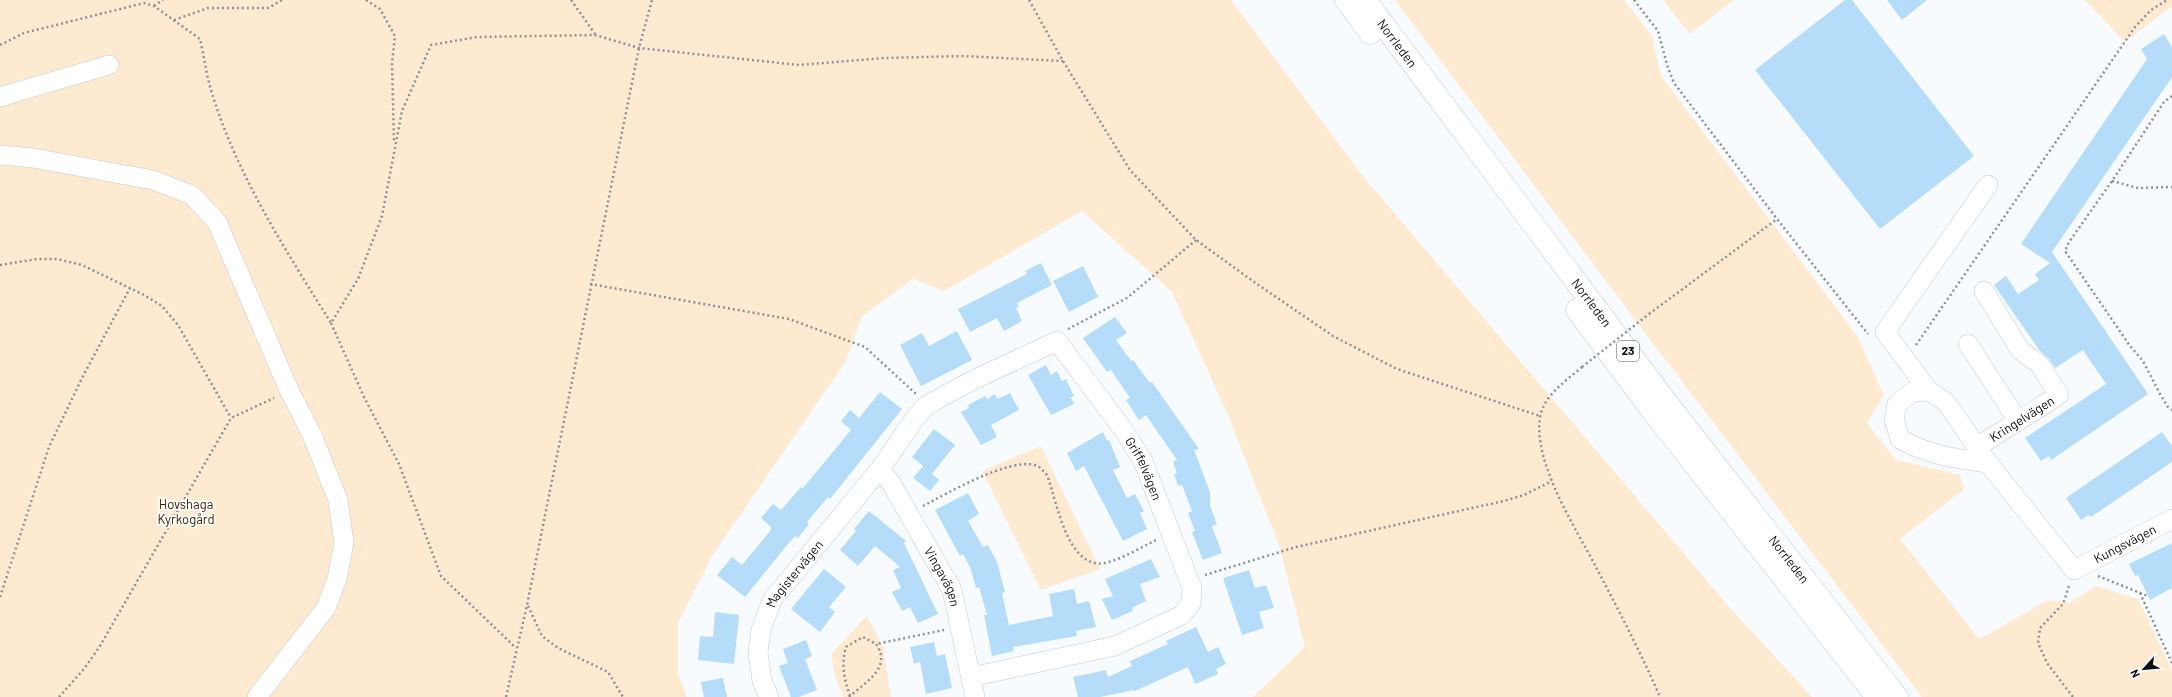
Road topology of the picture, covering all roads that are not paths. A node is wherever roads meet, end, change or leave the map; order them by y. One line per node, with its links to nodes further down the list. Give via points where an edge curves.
1 (1346, 0): 20 (highway, Norrleden / 23, via 1654,413)
2 (1365, 0): 21 (highway, Norrleden / 23, via 1662,396)
3 (109, 64): 4 (street)
4 (0, 97)
5 (0, 156): 17 (street, via 33,158 153,180 192,195 217,222 289,390 312,435 338,500 344,543 337,579 326,608)
6 (1988, 185): 9 (street, via 1885,332)
7 (1984, 291): 10 (street, Kringelvägen, via 2020,350 2040,365 2059,396)
8 (1968, 344): 10 (street)
9 (1929, 391): 11 (street, Kringelvägen, via 1946,402); 12 (street, Kringelvägen, via 1912,392 1897,404 1894,420 1900,439 1917,449)
10 (2018, 421): 11 (street, Kringelvägen)
11 (1977, 447): 12 (street, Kringelvägen)
12 (1988, 463): 15 (street, Kringelvägen)
13 (880, 469): 16 (street, Vingavägen, via 891,483 952,590); 16 (street, Griffelvägen, via 927,405 971,381 1057,341 1125,432 1143,461 1192,588 1191,604 1182,615 1114,646); 18 (street, Magistervägen, via 772,600 761,630 758,653 762,681)
14 (2172, 519): 15 (street, Kungsvägen)
15 (2076, 569)
16 (971, 677): 19 (street, Vingavägen)
17 (257, 697)
18 (769, 697)
19 (974, 697)
20 (1877, 697)
21 (1897, 697)

